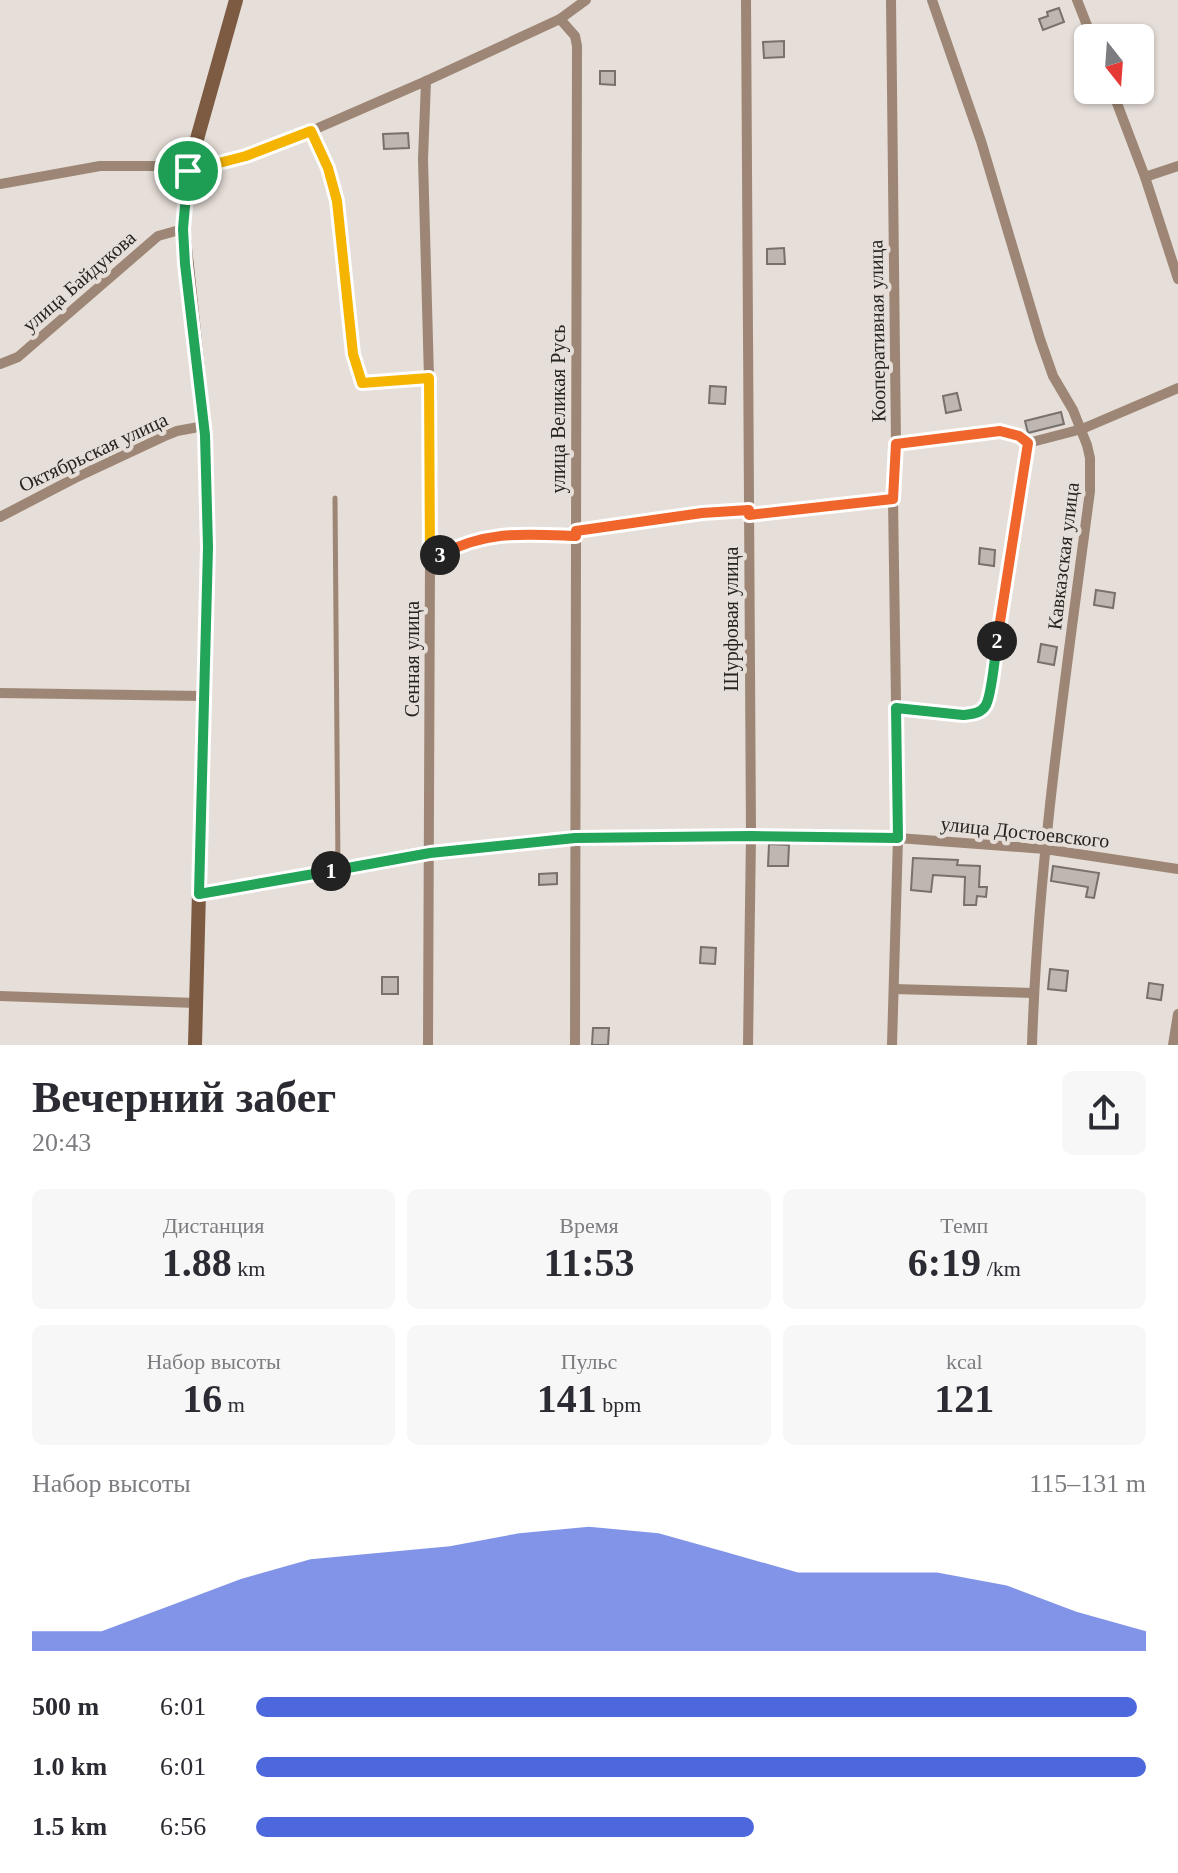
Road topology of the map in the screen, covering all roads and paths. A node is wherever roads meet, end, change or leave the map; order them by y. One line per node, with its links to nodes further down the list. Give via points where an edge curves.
1 (236, 0): 13 (street)
2 (586, 0): 7 (street)
3 (746, 0): 27 (street, Шурфовая улица)
4 (891, 0): 24 (street, Кооперативная улица)
5 (932, 0): 22 (street, Кавказская улица, via 1040,339)
6 (1077, 0): 8 (street)
7 (560, 19): 9 (street); 29 (street, улица Великая Русь, via 577,46)
8 (1086, 24)
9 (426, 81): 11 (street); 19 (street, Сенная улица)
10 (1117, 104): 14 (street)
11 (311, 131): 13 (street); 19 (lane, via 337,201 353,354 362,383)
12 (1178, 166): 14 (street)
13 (188, 171): 15 (street, via 100,166); 16 (street)
14 (1145, 177): 17 (street)
15 (0, 184)
16 (183, 229): 18 (street, улица Байдукова, via 158,236 18,357); 21 (street)
17 (1178, 279)
18 (0, 364)
19 (429, 378): 30 (street, Сенная улица)
20 (1178, 388): 22 (street)
21 (204, 426): 28 (street, Октябрьская улица, via 167,435); 32 (street, via 208,547)
22 (1082, 429): 23 (street); 37 (street, Кавказская улица, via 1090,458 1090,491)
23 (1028, 443): 24 (street, via 1000,431); 33 (street, via 986,705 963,715)
24 (896, 444): 26 (street, Кооперативная улица)
25 (335, 498): 39 (lane)
26 (893, 499): 27 (street); 33 (street, Кооперативная улица)
27 (749, 513): 29 (lane, via 702,513); 34 (street, Шурфовая улица)
28 (0, 517)
29 (576, 533): 30 (lane, via 490,536); 35 (street, улица Великая Русь)
30 (430, 560): 38 (street, Сенная улица)
31 (0, 693): 32 (street)
32 (203, 696): 41 (street)
33 (896, 708): 36 (street, Кооперативная улица)
34 (751, 836): 35 (street, улица Достоевского); 36 (street, улица Достоевского); 50 (street, Шурфовая улица)
35 (575, 838): 38 (street, улица Достоевского); 49 (street, улица Великая Русь)
36 (898, 838): 37 (street, улица Достоевского); 42 (street, Кооперативная улица)
37 (1045, 849): 40 (street, улица Достоевского); 43 (street, Кавказская улица)
38 (430, 853): 39 (street, улица Достоевского); 48 (street, Сенная улица)
39 (338, 869): 41 (street, улица Достоевского)
40 (1178, 869)
41 (199, 894): 45 (street)
42 (894, 989): 43 (street); 51 (street, Кооперативная улица)
43 (1034, 993): 52 (street, Кавказская улица)
44 (0, 996): 45 (street)
45 (196, 1003): 47 (street)
46 (1178, 1014): 53 (street)
47 (195, 1045)
48 (428, 1045)
49 (575, 1045)
50 (748, 1045)
51 (892, 1045)
52 (1032, 1045)
53 (1173, 1045)

